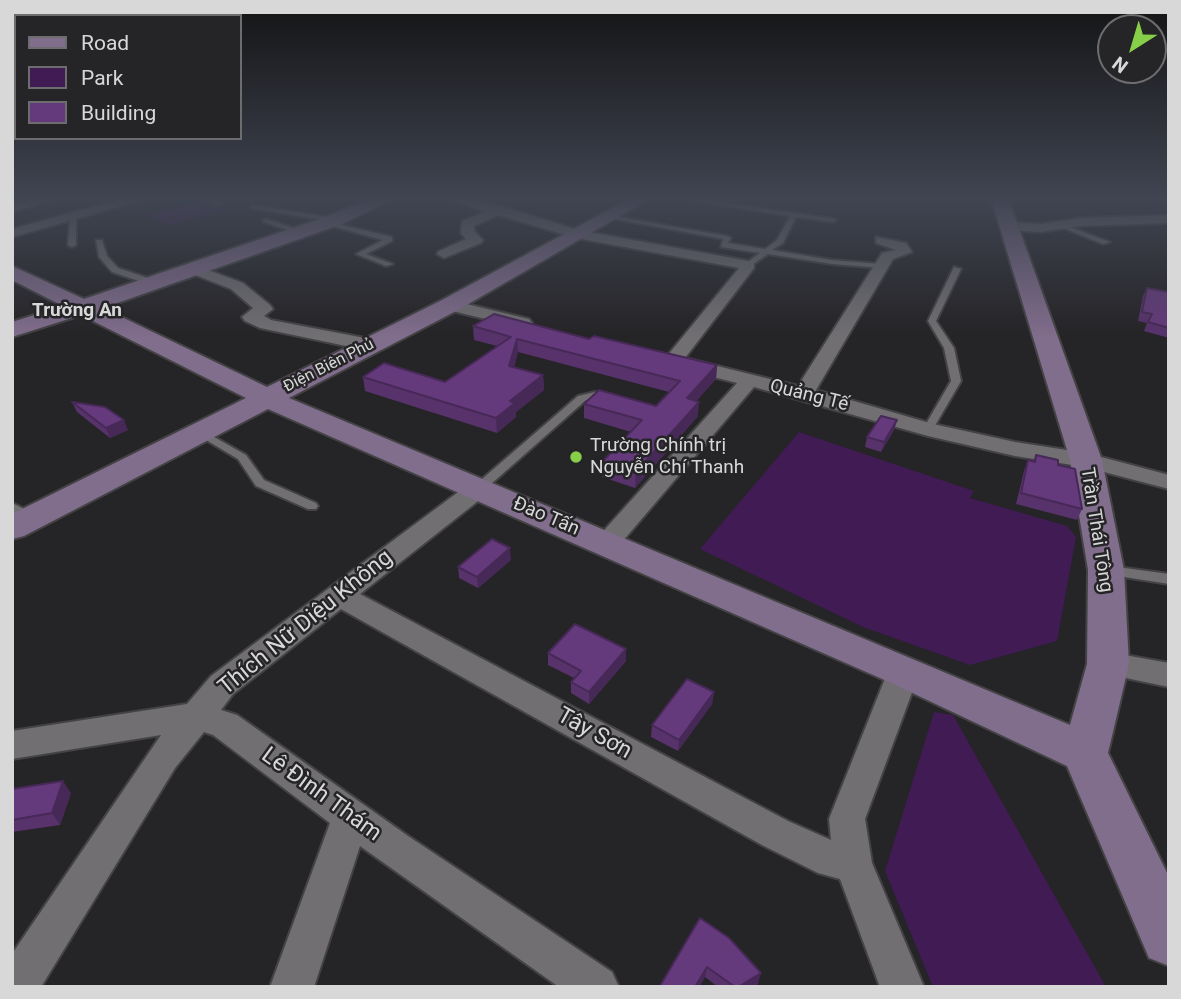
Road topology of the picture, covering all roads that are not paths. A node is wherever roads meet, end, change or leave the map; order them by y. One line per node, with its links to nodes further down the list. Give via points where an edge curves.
1 (100, 245): 19 (lane, via 103,257 115,270)
2 (265, 245): 16 (street)
3 (378, 245): 13 (lane, via 360,254)
4 (465, 245): 12 (street)
5 (557, 245): 20 (street, Điện Biên Phủ)
6 (635, 245): 14 (street)
7 (724, 245): 11 (lane)
8 (773, 245): 11 (lane)
9 (896, 245): 15 (street, via 905,252 889,254)
10 (1015, 245): 33 (street, Trần Thái Tông)
11 (766, 251): 14 (lane); 15 (lane)
12 (444, 254)
13 (389, 264)
14 (749, 265): 26 (street)
15 (881, 266): 28 (street)
16 (195, 270): 19 (street); 24 (street, via 237,286 264,310 251,317 266,324)
17 (957, 270): 31 (lane, via 932,321 949,348 956,381)
18 (12, 272): 21 (street, Đào Tấn)
19 (154, 283): 21 (street)
20 (450, 305): 22 (street); 24 (street, Điện Biên Phủ)
21 (83, 307): 23 (street); 29 (street, Đào Tấn)
22 (542, 328)
23 (12, 330)
24 (370, 345): 29 (street, Điện Biên Phủ)
25 (647, 355): 26 (street, Quảng Tế)
26 (673, 361): 27 (street, Quảng Tế)
27 (749, 381): 28 (street, Quảng Tế); 38 (street)
28 (804, 393): 31 (street, Quảng Tế)
29 (267, 398): 32 (street, Điện Biên Phủ); 35 (street, Đào Tấn)
30 (620, 401): 35 (lane, via 595,395 582,398)
31 (928, 429): 33 (street, Quảng Tế)
32 (200, 432): 36 (lane, via 242,457 260,483); 37 (street, Điện Biên Phủ)
33 (1086, 460): 34 (street, Quảng Tế); 39 (street, Trần Thái Tông)
34 (1169, 482)
35 (478, 489): 38 (street, Đào Tấn); 41 (street, Thích Nữ Diệu Không)
36 (312, 506)
37 (19, 517)
38 (607, 543): 43 (street, Đào Tấn)
39 (1106, 570): 40 (lane); 42 (street, Trần Thái Tông)
40 (1169, 579)
41 (339, 595): 45 (street, Thích Nữ Diệu Không, via 222,685); 49 (street, Tây Sơn, via 775,833 832,860)
42 (1108, 664): 44 (street); 47 (street, Trần Thái Tông)
43 (904, 671): 47 (street, Đào Tấn); 49 (street, via 847,819)
44 (1169, 675)
45 (197, 716): 46 (street, Lê Đình Thám); 48 (street, Lê Đình Thám, via 225,725); 51 (street, Thích Nữ Diệu Không, via 163,758)
46 (12, 745)
47 (1085, 753): 50 (street)
48 (351, 817): 52 (street); 53 (street, Lê Đình Thám)
49 (853, 863): 54 (street)
50 (1169, 938)
51 (16, 987)
52 (292, 987)
53 (597, 987)
54 (902, 987)

